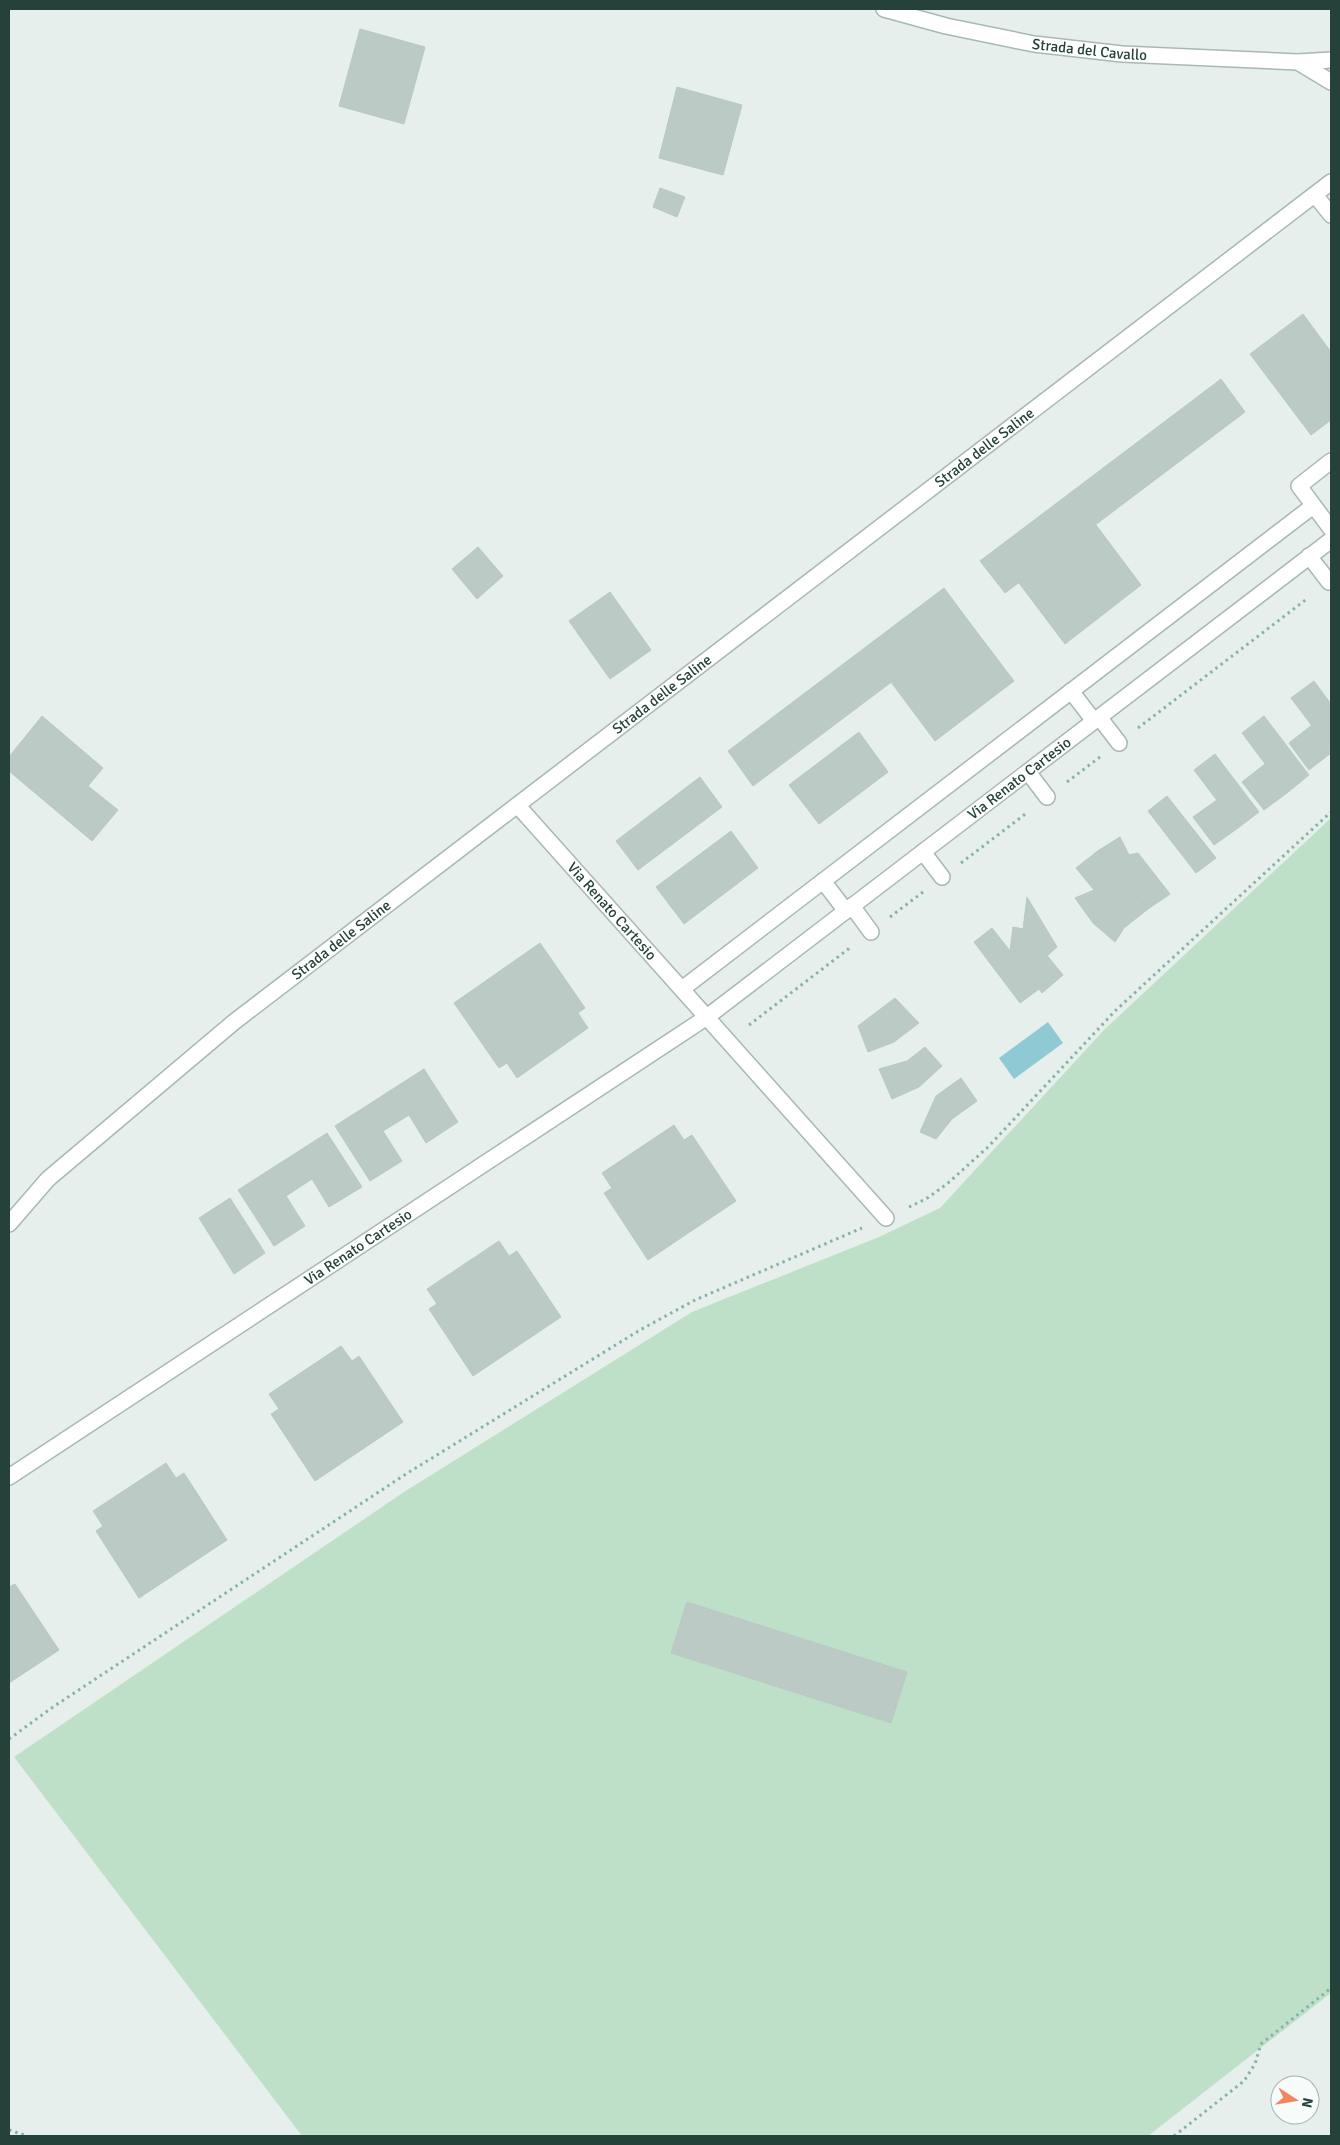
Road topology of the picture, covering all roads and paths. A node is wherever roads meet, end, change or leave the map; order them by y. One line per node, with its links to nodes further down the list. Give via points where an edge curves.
1 (884, 9): 3 (street, Strada del Cavallo, via 1034,44 1122,54)
2 (1331, 60): 3 (street, Strada del Cavallo)
3 (1298, 62): 4 (street, Strada del Cavallo)
4 (1331, 82)
5 (1331, 182): 6 (street, Strada delle Saline)
6 (1315, 195): 7 (street); 19 (street, Strada delle Saline)
7 (1331, 216)
8 (1331, 461): 9 (street, via 1299,486)
9 (1313, 506): 10 (street); 14 (street)
10 (1331, 530)
11 (1331, 540): 12 (street, Via Renato Cartesio)
12 (1309, 556): 13 (street); 15 (street, Via Renato Cartesio)
13 (1329, 582)
14 (1071, 691): 15 (street); 23 (street)
15 (1097, 719): 16 (street); 17 (street, Via Renato Cartesio)
16 (1119, 743)
17 (1028, 772): 18 (street); 21 (street, Via Renato Cartesio)
18 (1047, 797)
19 (518, 806): 26 (street, Via Renato Cartesio); 29 (street, Strada delle Saline, via 234,1022 48,1179)
20 (1331, 812): 28 (path, via 1115,1012 988,1147 926,1199)
21 (923, 852): 22 (street); 24 (street, Via Renato Cartesio)
22 (942, 877)
23 (823, 881): 24 (street); 26 (street)
24 (849, 909): 25 (street); 27 (street, Via Renato Cartesio)
25 (872, 932)
26 (682, 989): 27 (street, Via Renato Cartesio)
27 (707, 1017): 28 (street, Via Renato Cartesio); 30 (street, Via Renato Cartesio)
28 (886, 1218): 31 (path, via 695,1300 640,1330 406,1474)
29 (9, 1224)
30 (9, 1477)
31 (9, 1739)
32 (1331, 1988): 35 (path, via 1261,2044 1255,2064 1244,2081)
33 (9, 2130): 34 (path)
34 (28, 2136)
35 (1174, 2136)

